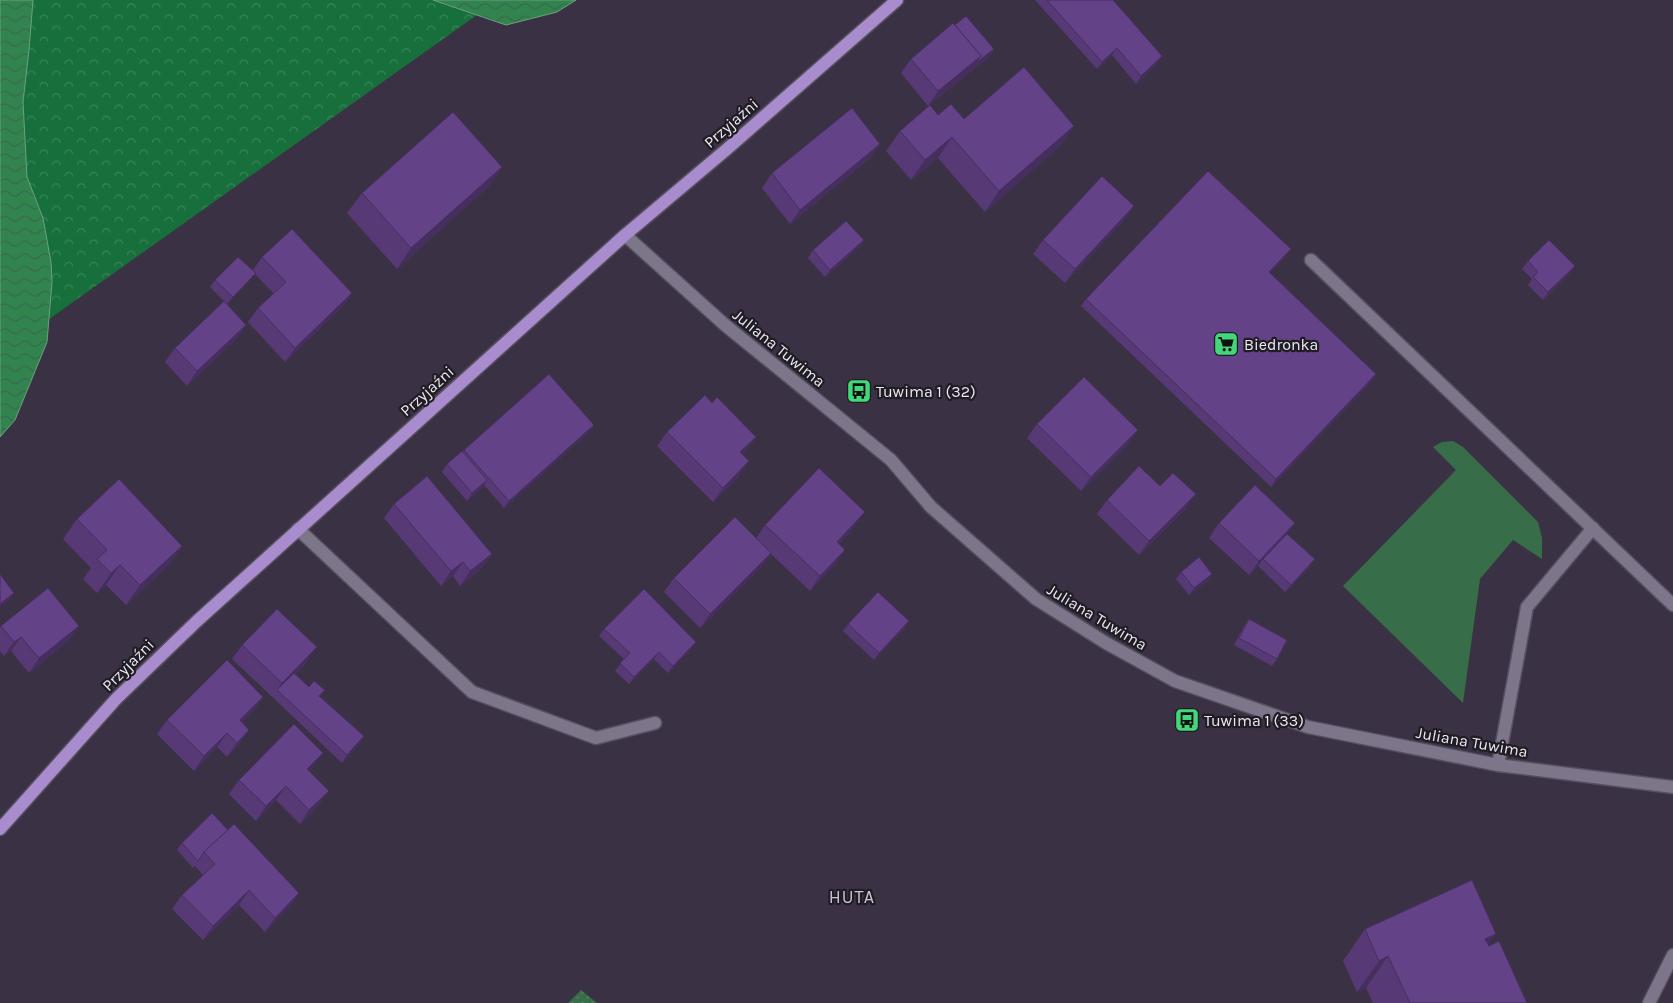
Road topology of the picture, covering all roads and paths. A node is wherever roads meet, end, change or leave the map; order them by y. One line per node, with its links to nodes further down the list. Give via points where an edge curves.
1 (897, 0): 2 (main road, Przyjaźni)
2 (625, 235): 5 (main road, Przyjaźni); 8 (street, Juliana Tuwima, via 725,325 891,460 931,506 1036,599 1106,643 1175,681 1308,727)
3 (1311, 260): 4 (street)
4 (1593, 528): 6 (street); 8 (street, via 1527,607)
5 (298, 529): 7 (street, via 472,692 596,738); 10 (main road, Przyjaźni, via 116,699)
6 (1673, 605)
7 (655, 722)
8 (1498, 766): 9 (street, Juliana Tuwima)
9 (1673, 787)
10 (0, 829)
11 (1673, 955): 12 (street)
12 (1649, 1003)

